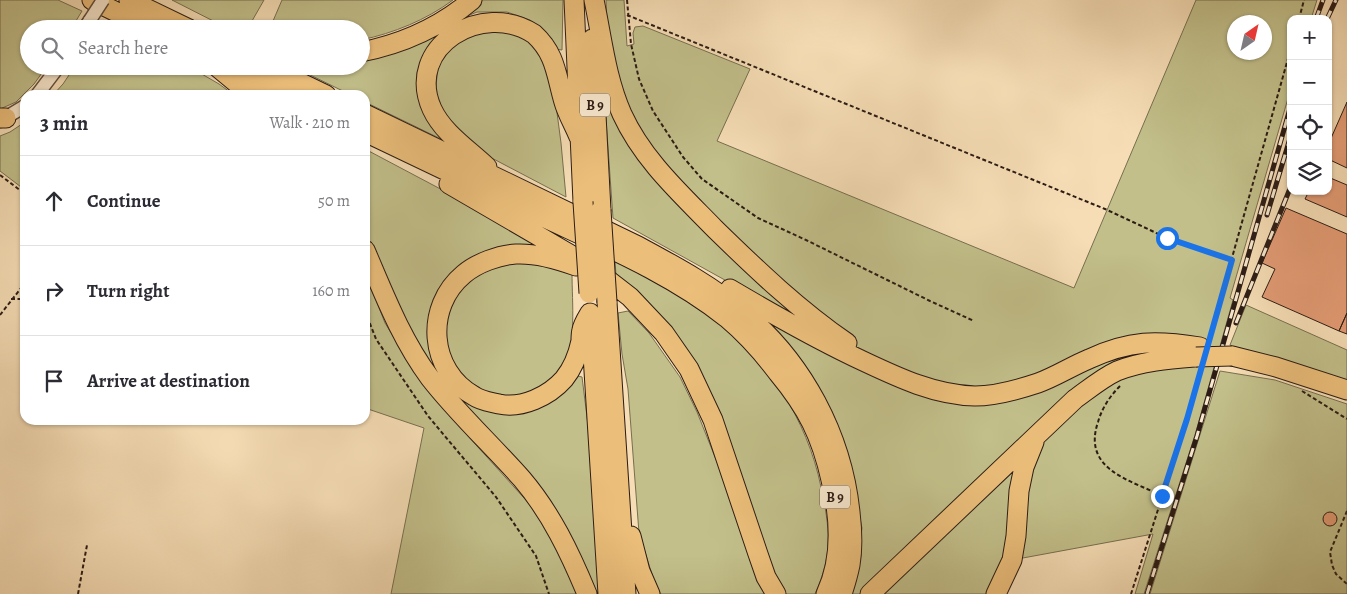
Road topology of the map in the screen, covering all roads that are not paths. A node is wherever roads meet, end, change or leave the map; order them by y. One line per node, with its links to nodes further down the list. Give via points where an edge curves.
1 (92, 0): 8 (highway)
2 (103, 0): 7 (street, bridge)
3 (129, 0): 9 (highway)
4 (472, 0): 10 (highway, via 420,34)
5 (574, 0): 23 (highway)
6 (592, 0): 31 (highway, via 611,86 634,137 650,160 714,228 803,311); 34 (highway, B 9, bridge, via 601,210)
7 (90, 20)
8 (133, 20)
9 (170, 20)
10 (370, 50)
11 (52, 75): 15 (street)
12 (227, 75): 16 (highway)
13 (248, 75): 17 (highway)
14 (285, 75): 18 (highway)
15 (41, 90)
16 (246, 90)
17 (279, 90)
18 (316, 90)
19 (20, 109): 21 (street)
20 (370, 116): 25 (highway)
21 (2, 119)
22 (370, 134): 24 (highway, B 9)
23 (579, 136): 25 (highway, via 564,103 551,56 534,33 499,17 470,20 455,28 432,54 427,67 428,97 442,125); 29 (highway, bridge)
24 (404, 150): 28 (highway, via 456,189 566,250); 40 (highway, B 9, via 647,267 707,303 749,338 803,404 828,465 838,518 838,541 836,568)
25 (498, 177): 27 (highway)
26 (370, 262): 35 (highway, via 398,327 413,352 431,378 544,508 561,535)
27 (678, 267): 31 (highway, via 727,288 786,322); 41 (highway, via 723,296 759,327 804,380 823,416 834,440 849,501 852,542)
28 (609, 280): 29 (highway, via 553,258 534,255 516,254 480,264 464,274 443,300 436,330 441,360 461,388 475,397 503,405 531,401 555,388 565,378 578,353 582,330); 39 (highway, via 651,318 689,369 713,420 766,577)
29 (590, 313): 36 (highway)
30 (1201, 353): 31 (highway, via 1171,343 1129,344 1040,382 992,395 945,393); 32 (highway, bridge, via 1276,366); 33 (highway, via 1139,364 1097,382)
31 (894, 375)
32 (1347, 390)
33 (1037, 436): 42 (highway); 43 (highway, via 1024,467 1019,490 1012,560)
34 (621, 514): 37 (highway); 38 (highway, B 9)
35 (587, 594)
36 (608, 594)
37 (626, 594)
38 (650, 594)
39 (776, 594)
40 (826, 594)
41 (842, 594)
42 (870, 594)
43 (996, 594)

